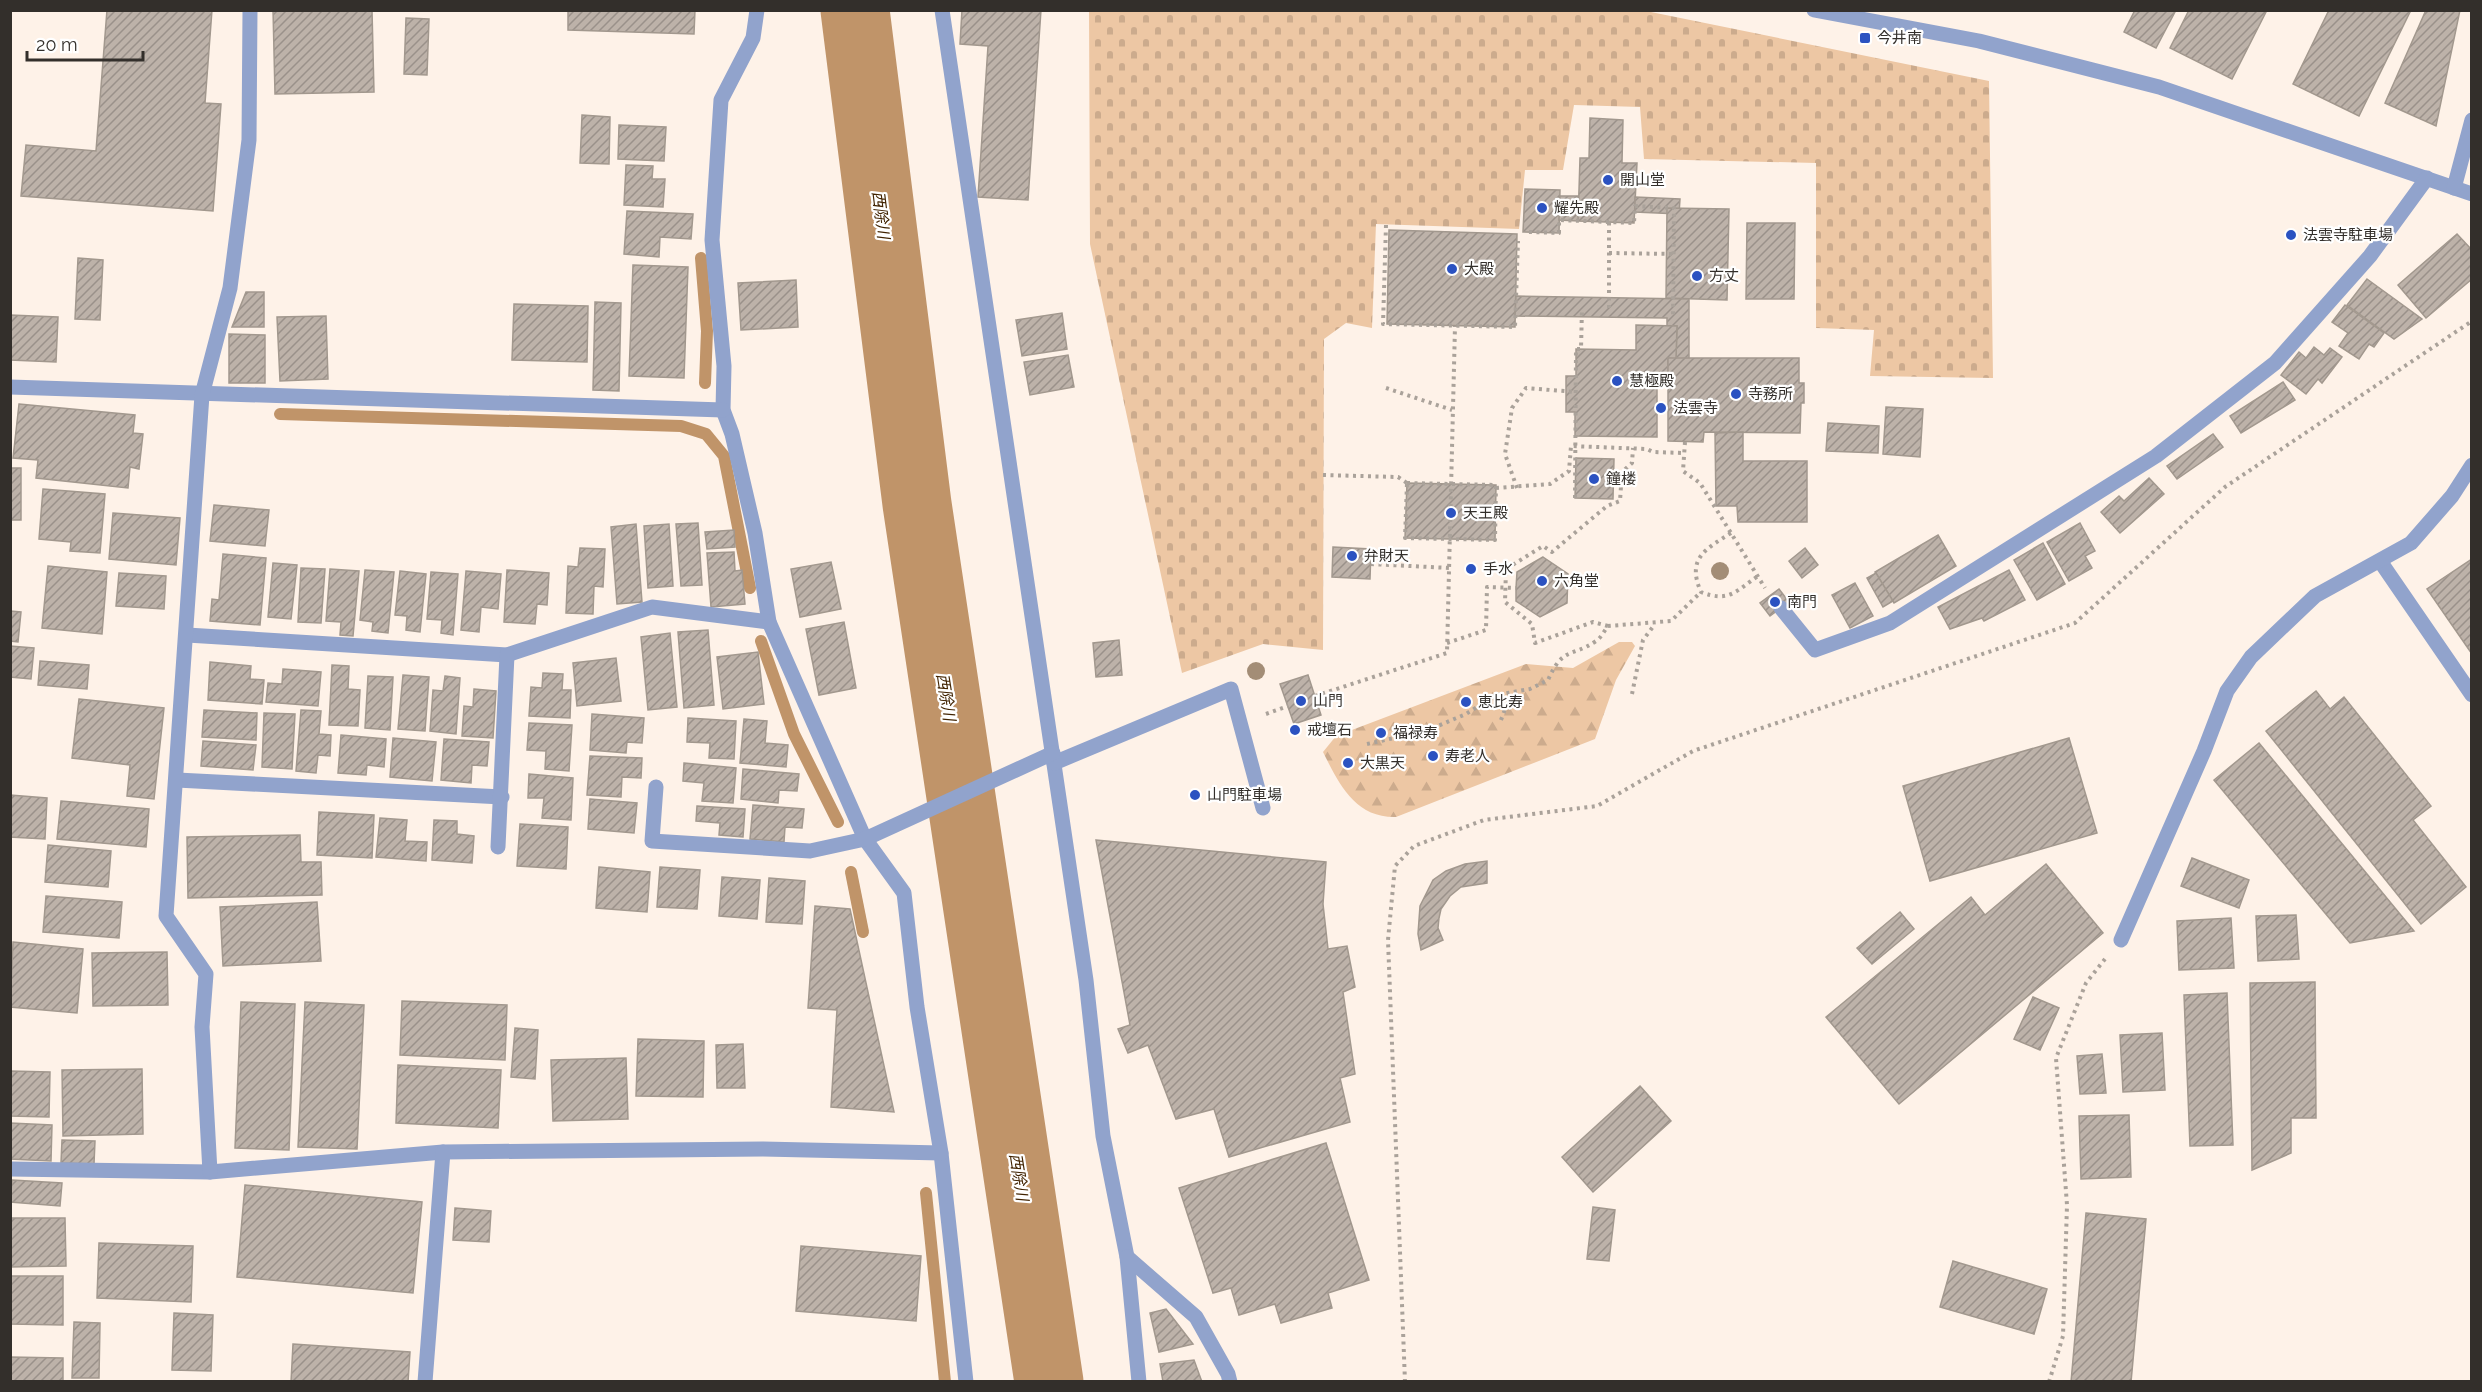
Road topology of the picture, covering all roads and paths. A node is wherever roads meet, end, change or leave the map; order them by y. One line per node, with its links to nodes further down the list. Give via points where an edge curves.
1 (250, 10): 23 (street, via 249,140 230,288)
2 (757, 10): 24 (street, via 753,38 722,100 712,240 724,366)
3 (942, 10): 60 (street)
4 (1814, 10): 6 (street, via 1979,41 2159,87)
5 (2472, 120): 7 (street)
6 (2427, 178): 7 (street); 47 (street, via 2370,256 2275,363 2156,456 1890,623 1815,650)
7 (2454, 188): 8 (street)
8 (2472, 194)
9 (1609, 222): 11 (path, via 1559,220 1559,233); 13 (path); 14 (path, via 1634,223 1635,206 1674,208)
10 (1386, 225): 19 (path, via 1383,324)
11 (1529, 232)
12 (1518, 241): 19 (path, via 1515,327)
13 (1609, 253): 14 (path); 16 (path)
14 (1673, 254): 17 (path)
15 (1582, 308): 22 (path, via 1581,349 1576,349)
16 (1609, 308)
17 (1672, 317)
18 (2472, 321): 77 (path, via 2225,487 2075,623 1694,751 1597,806 1484,820 1414,846 1395,866 1388,940)
19 (1455, 326): 25 (path)
20 (10, 387): 23 (street)
21 (1386, 388): 25 (path)
22 (1576, 392): 27 (path); 34 (path, via 1526,388 1512,408 1506,462)
23 (202, 395): 24 (street); 51 (street)
24 (723, 410): 48 (street, via 755,533)
25 (1452, 410): 33 (path)
26 (1685, 442): 29 (path)
27 (1576, 446): 28 (path); 34 (path, via 1571,447 1569,471 1550,483); 36 (path)
28 (1633, 448): 29 (path); 43 (path, via 1632,464 1622,472 1620,501 1607,506 1552,552 1543,546 1506,569)
29 (1684, 453): 37 (path, via 1683,471 1700,483)
30 (2472, 465): 39 (street, via 2452,496 2412,543)
31 (1323, 475): 32 (path, via 1398,477)
32 (1407, 483): 33 (path); 38 (path, via 1406,538)
33 (1451, 484): 35 (path, via 1496,485); 38 (path)
34 (1517, 488): 35 (path)
35 (1497, 489): 38 (path, via 1495,540)
36 (1575, 498)
37 (1731, 533): 42 (path); 45 (path, via 1703,551 1697,561 1696,581)
38 (1450, 539): 41 (path)
39 (2380, 561): 56 (street); 67 (street, via 2315,596 2251,657 2227,692)
40 (1371, 564): 41 (path)
41 (1449, 568): 52 (path)
42 (1758, 576): 45 (path, via 1727,597 1715,598); 46 (path)
43 (1505, 588): 44 (path); 50 (path, via 1505,602 1532,624 1535,643 1593,622); 52 (path, via 1487,587 1486,630)
44 (1516, 588)
45 (1701, 592): 49 (path, via 1671,621)
46 (1770, 596)
47 (1781, 608)
48 (769, 622): 53 (street, via 652,607); 65 (street)
49 (1656, 623): 50 (path); 55 (path, via 1643,640)
50 (1608, 626): 54 (path, via 1597,641 1568,652 1556,662 1548,680)
51 (187, 635): 53 (street); 61 (street)
52 (1447, 643): 57 (path, via 1447,653)
53 (507, 656): 63 (street)
54 (1511, 693): 58 (path); 59 (path, via 1496,695 1466,714 1426,731)
55 (1632, 694)
56 (2472, 695)
57 (1315, 696)
58 (1501, 720)
59 (1367, 744)
60 (1053, 758): 64 (street, via 1231,689); 65 (street, via 1020,767); 72 (street, via 1086,980 1103,1136)
61 (177, 780): 63 (street); 71 (street, via 166,916 206,974 202,1027)
62 (656, 788): 65 (street, via 652,841 810,851)
63 (501, 797): 66 (street)
64 (1263, 808)
65 (865, 839): 69 (street, via 904,893 917,1007)
66 (498, 847)
67 (2121, 939): 78 (path, via 2086,983 2056,1058 2067,1204 2063,1336)
68 (443, 1152): 69 (street, via 763,1149); 71 (street); 73 (street)
69 (941, 1153): 74 (street)
70 (10, 1169): 71 (street)
71 (210, 1172)
72 (1127, 1257): 75 (street); 76 (street, via 1196,1317)
73 (425, 1382)
74 (966, 1382)
75 (1139, 1382)
76 (1230, 1382)
77 (1405, 1382)
78 (2049, 1382)

